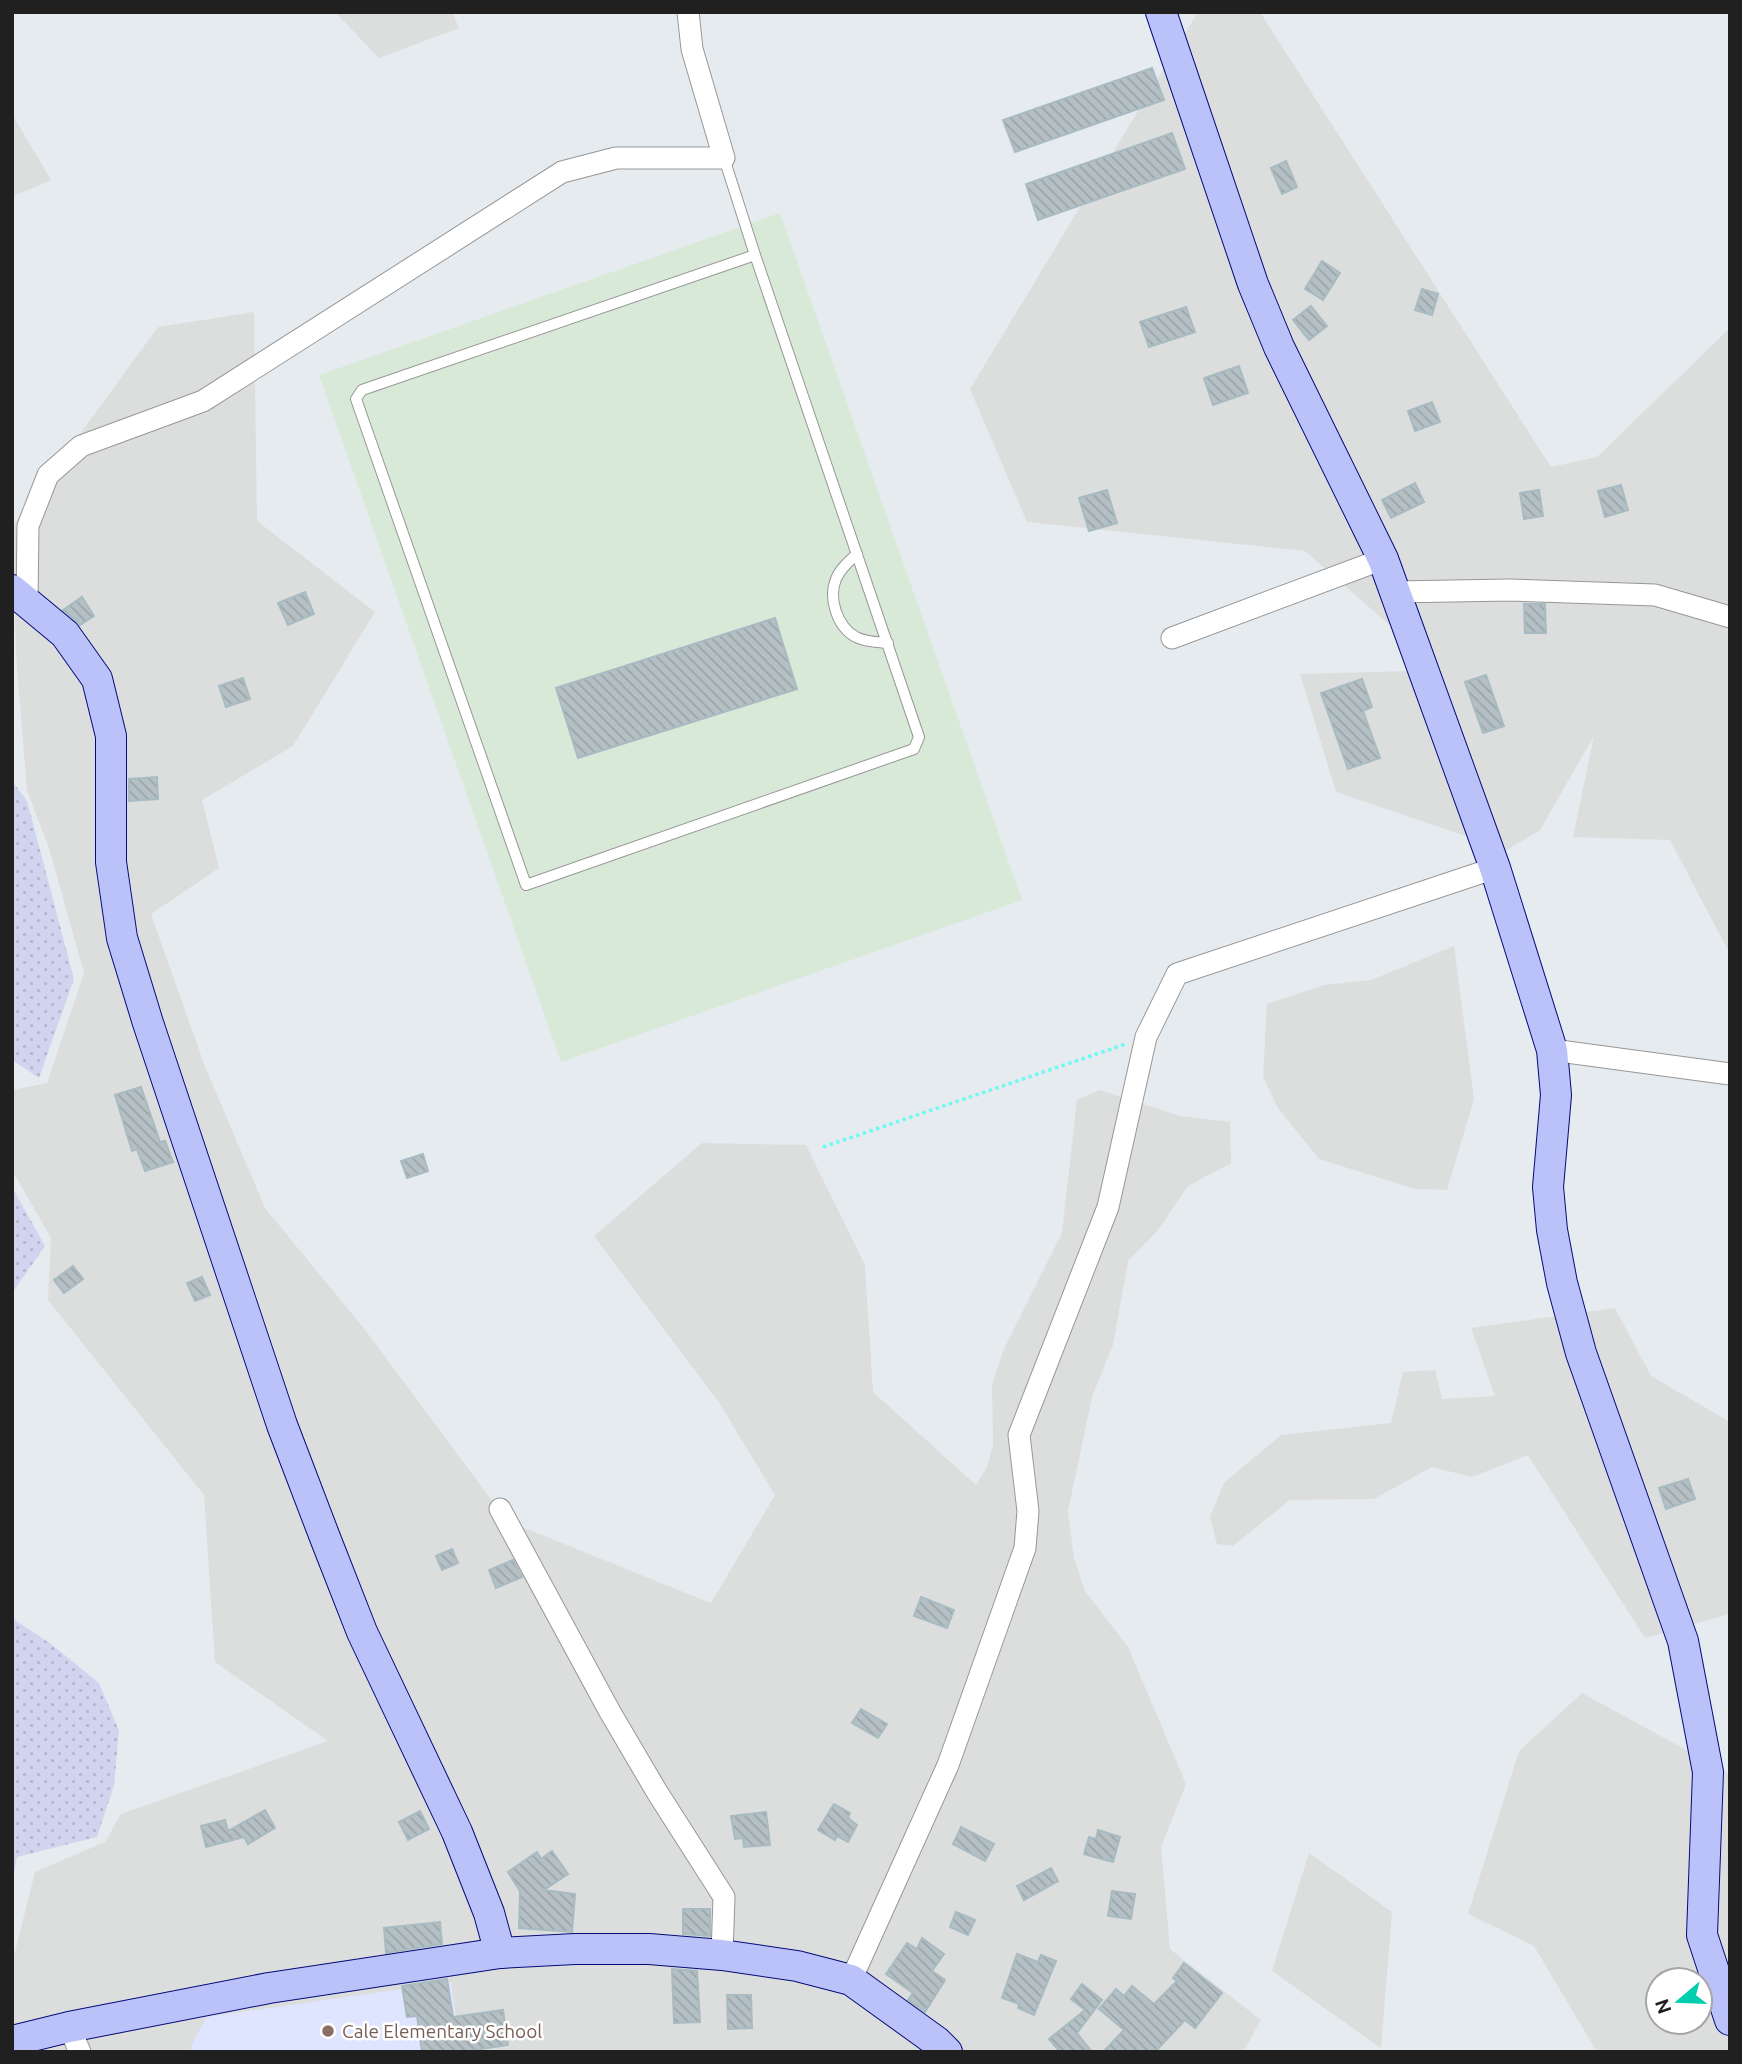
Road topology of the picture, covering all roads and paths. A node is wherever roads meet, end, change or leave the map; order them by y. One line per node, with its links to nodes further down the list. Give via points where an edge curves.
1 (688, 12): 3 (street, via 692,49)
2 (1161, 12): 6 (main road, via 1252,284)
3 (724, 158): 4 (lane); 8 (street, via 616,158 562,172 203,401 81,446 48,475 28,526)
4 (755, 255): 5 (lane); 11 (lane, via 362,390 356,399 526,885 914,749 919,737)
5 (857, 554): 11 (lane); 11 (lane, via 836,578 836,612 845,629 856,637)
6 (1384, 559): 7 (main road); 10 (street)
7 (1395, 592): 9 (street, via 1655,595); 12 (main road)
8 (20, 597): 18 (main road, via 65,635 97,679 111,736 113,875 122,938 148,1023 282,1425 362,1632 457,1832)
9 (1730, 617)
10 (1172, 638)
11 (888, 643)
12 (1495, 868): 13 (street, via 1177,974); 14 (main road)
13 (1146, 1037): 16 (path); 20 (street, via 1108,1207 1018,1435 1028,1511 1025,1548 948,1765)
14 (1552, 1050): 15 (street); 21 (main road, via 1556,1096 1548,1187 1552,1230 1581,1353 1684,1641 1708,1772 1702,1935)
15 (1730, 1074)
16 (823, 1147)
17 (500, 1510): 19 (street, via 617,1723 724,1897)
18 (500, 1953): 19 (main road, via 575,1948); 22 (main road, via 269,1988)
19 (722, 1955): 20 (main road)
20 (851, 1980): 24 (main road)
21 (1730, 2020)
22 (74, 2040): 23 (main road)
23 (12, 2041)
24 (947, 2052)

